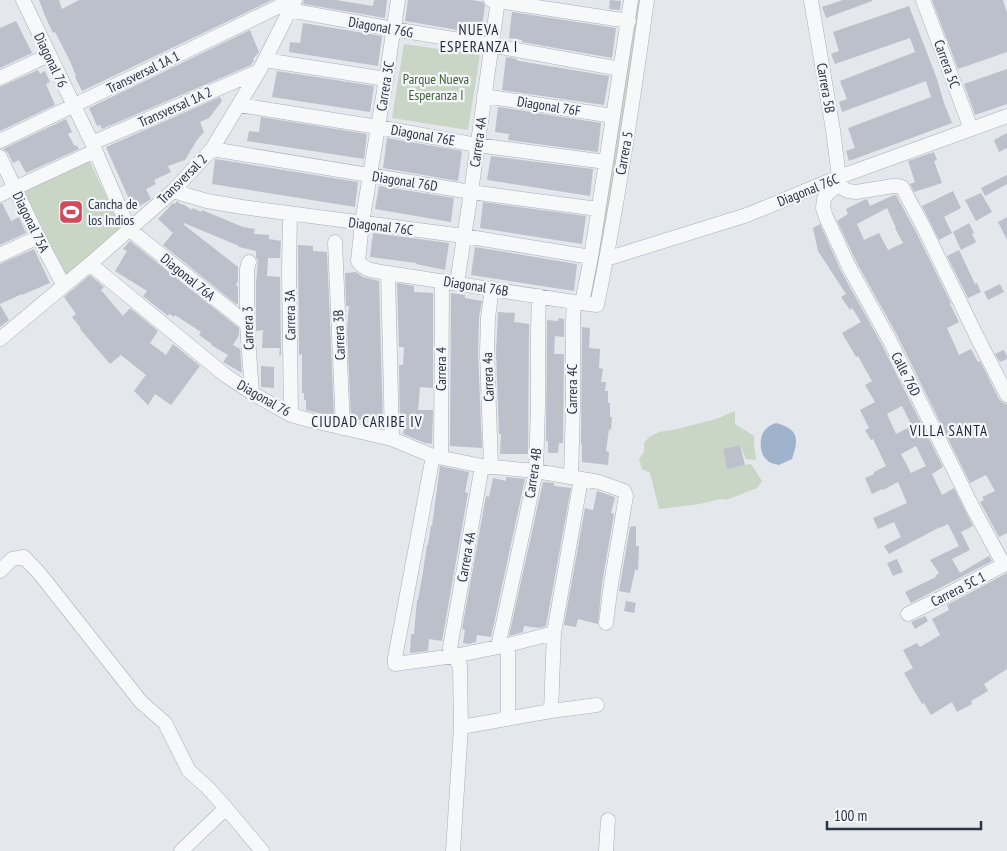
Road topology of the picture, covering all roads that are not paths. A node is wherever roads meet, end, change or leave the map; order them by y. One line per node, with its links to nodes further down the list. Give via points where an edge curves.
1 (23, 0): 12 (street, Diagonal 76)
2 (398, 0): 10 (street, Carrera 3C)
3 (496, 0): 9 (street); 11 (street, Carrera 4A)
4 (631, 0): 9 (street, Carrera 5)
5 (647, 0): 45 (street, Carrera 5)
6 (811, 0): 31 (street, Carrera 5B, via 833,130)
7 (923, 0): 23 (street, Carrera 5C)
8 (289, 3): 10 (street, Diagonal 76G); 13 (street, Transversal 2); 18 (street, Transversal 1A 1)
9 (629, 21): 14 (street, Carrera 5)
10 (393, 29): 11 (street, Diagonal 76G); 16 (street, Carrera 3C)
11 (490, 45): 14 (street, Diagonal 76G); 17 (street, Carrera 4A)
12 (49, 55): 15 (street); 18 (street, Diagonal 76)
13 (262, 65): 16 (street); 19 (street, Transversal 2); 26 (street, Transversal 1A 2)
14 (620, 69): 20 (street, Carrera 5)
15 (0, 78)
16 (386, 79): 22 (street, Carrera 3C)
17 (484, 96): 20 (street, Diagonal 76F); 25 (street, Carrera 4A)
18 (73, 105): 24 (street, Transversal 1A 1); 26 (street, Diagonal 76)
19 (240, 105): 22 (street, Diagonal 76E); 27 (street, Transversal 2)
20 (613, 116): 29 (street, Carrera 5)
21 (1007, 116): 23 (street, Diagonal 76C)
22 (378, 127): 25 (street, Diagonal 76E); 30 (street, Carrera 3C)
23 (971, 128): 31 (street, Diagonal 76C)
24 (0, 141)
25 (477, 145): 29 (street, Diagonal 76E); 34 (street, Carrera 4A)
26 (93, 147): 32 (street, Transversal 1A 2); 39 (street, Diagonal 76)
27 (212, 149): 30 (street, Diagonal 76D); 33 (street, Transversal 2)
28 (0, 157): 32 (street, Diagonal 75A)
29 (606, 162): 36 (street, Carrera 5)
30 (371, 175): 34 (street, Diagonal 76D); 38 (street, Carrera 3C)
31 (836, 181): 45 (street, Diagonal 76C, via 747,215); 60 (street, via 848,191 856,192 902,187); 68 (street, Calle 76D, via 824,200 826,217 974,512)
32 (15, 188): 35 (street, Transversal 1A 2); 41 (street, Diagonal 75A)
33 (173, 191): 37 (street, Diagonal 76C); 39 (street, Transversal 2)
34 (471, 192): 36 (street, Diagonal 76D); 40 (street, Carrera 4A)
35 (0, 195)
36 (598, 209): 44 (street, Carrera 5)
37 (290, 214): 38 (street, Diagonal 76C); 61 (street, Carrera 3A)
38 (362, 223): 40 (street, Diagonal 76C); 46 (street, Carrera 3C)
39 (129, 229): 48 (street, Transversal 2); 57 (street, Diagonal 76A)
40 (464, 236): 44 (street, Diagonal 76C); 51 (street, Carrera 4A)
41 (38, 237): 43 (street); 52 (street, Diagonal 75A)
42 (335, 242): 62 (street, Carrera 3B)
43 (0, 255)
44 (591, 257): 55 (street, Carrera 5)
45 (606, 259): 56 (street, Carrera 5)
46 (358, 261): 49 (street, Diagonal 76B, via 366,268)
47 (249, 262): 57 (street, Carrera 3)
48 (90, 264): 52 (street, Transversal 2); 59 (street, Diagonal 76, via 225,375)
49 (388, 273): 50 (street, Diagonal 76B); 63 (street)
50 (442, 281): 51 (street, Diagonal 76B); 64 (street, Carrera 4)
51 (457, 283): 53 (street, Diagonal 76B)
52 (64, 286): 58 (street, Transversal 2)
53 (492, 288): 54 (street, Diagonal 76B); 65 (street, Carrera 4a, via 487,352)
54 (539, 296): 55 (street, Diagonal 76B); 66 (street, Carrera 4B)
55 (578, 302): 56 (street, Diagonal 76B); 67 (street, Carrera 4C, via 573,320)
56 (597, 304)
57 (247, 324): 59 (street, Carrera 3)
58 (0, 339)
59 (252, 393): 61 (street, Diagonal 76)
60 (1007, 395)
61 (291, 415): 62 (street, Diagonal 76)
62 (343, 428): 63 (street, Diagonal 76)
63 (392, 438): 64 (street, Diagonal 76)
64 (437, 457): 65 (street, Diagonal 76); 74 (street, Carrera 4, via 401,618 395,664)
65 (487, 466): 66 (street, Diagonal 76); 74 (street, Carrera 4A)
66 (536, 471): 67 (street, Diagonal 76); 73 (street, Carrera 4B)
67 (576, 478): 71 (street, Diagonal 76, via 620,488 626,496); 72 (street, Carrera 4C)
68 (1006, 564): 70 (street, Carrera 5C 1)
69 (0, 571): 79 (street, via 12,559 24,557 141,702 164,723 189,771)
70 (908, 614)
71 (606, 624)
72 (554, 633): 73 (street); 76 (street, Carrera 4C)
73 (503, 646): 74 (street); 77 (street, Carrera 4B)
74 (452, 652): 78 (street, via 460,666)
75 (597, 705): 76 (street)
76 (551, 711): 77 (street)
77 (508, 719): 78 (street)
78 (461, 727): 83 (street)
79 (226, 808): 81 (street); 82 (street)
80 (608, 820): 84 (street)
81 (181, 851)
82 (262, 851)
83 (453, 851)
84 (606, 851)

